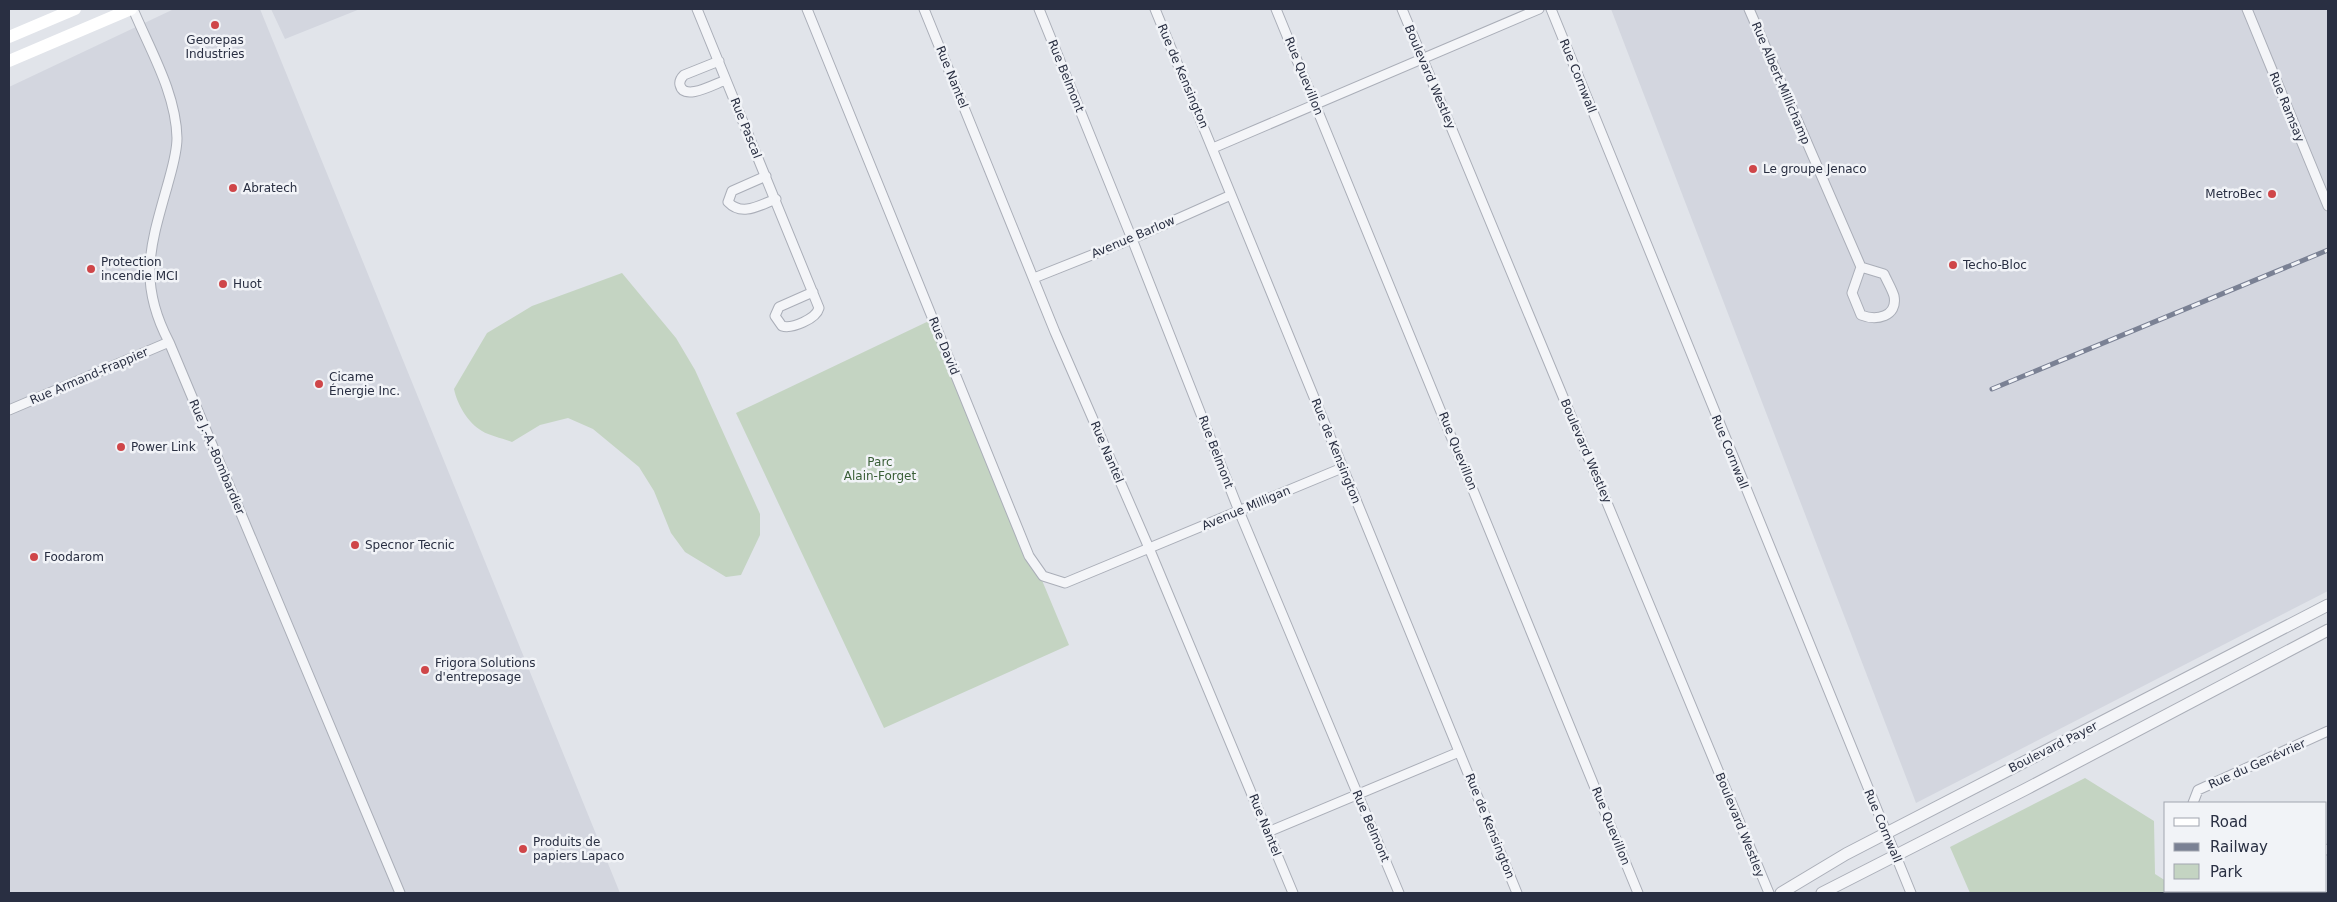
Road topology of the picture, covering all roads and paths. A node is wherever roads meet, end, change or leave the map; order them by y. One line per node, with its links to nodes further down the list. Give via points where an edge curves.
1 (75, 9): 14 (main road)
2 (132, 9): 16 (main road); 29 (street, Rue J.-A.-Bombardier, via 169,95 175,119 177,140 149,259 153,303)
3 (697, 9): 17 (street, Rue Pascal)
4 (808, 9): 33 (street, Rue David, via 1029,556 1043,576 1065,583)
5 (924, 9): 27 (street, Rue Nantel)
6 (1039, 9): 25 (street, Rue Belmont)
7 (1155, 9): 20 (street, Rue de Kensington)
8 (1276, 9): 19 (street, Rue Quevillon)
9 (1402, 9): 15 (street, Boulevard Westley)
10 (1539, 9): 15 (street)
11 (1551, 9): 41 (street, Rue Cornwall)
12 (1749, 9): 26 (street, Rue Albert-Millichamp)
13 (2247, 9): 24 (street, Rue Ramsay)
14 (9, 37)
15 (1422, 58): 19 (street); 48 (street, Boulevard Westley)
16 (9, 61)
17 (719, 61): 18 (street, Rue Pascal); 18 (street, via 684,75 680,86 691,93)
18 (726, 80): 21 (street, Rue Pascal)
19 (1315, 104): 20 (street); 47 (street, Rue Quevillon)
20 (1213, 148): 22 (street, Rue de Kensington)
21 (766, 176): 23 (street, Rue Pascal); 23 (street, via 732,191 728,202 738,209 748,210)
22 (1232, 195): 25 (street, Avenue Barlow); 31 (street, Rue de Kensington)
23 (776, 198): 28 (street, Rue Pascal)
24 (2328, 206)
25 (1132, 239): 27 (street, Avenue Barlow); 32 (street, Rue Belmont)
26 (1861, 267): 26 (street, via 1852,293 1861,315 1871,319 1886,316 1894,297 1884,274)
27 (1034, 278): 33 (street, Rue Nantel)
28 (813, 292): 28 (street, Rue Pascal, via 818,312 814,317 788,328 782,326 775,316 779,307)
29 (169, 342): 30 (street, Rue Armand-Frappier); 43 (street, Rue J.-A.-Bombardier)
30 (9, 410)
31 (1342, 468): 32 (street, Avenue Milligan); 37 (street, Rue de Kensington)
32 (1239, 510): 33 (street, Avenue Milligan); 38 (street, Rue Belmont)
33 (1149, 548): 40 (street, Rue Nantel)
34 (2328, 605): 41 (street, Boulevard Payer)
35 (2328, 630): 42 (street, Boulevard Payer)
36 (2328, 731): 39 (street, Rue du Genévrier, via 2198,790)
37 (1459, 752): 38 (street); 46 (street, Rue de Kensington)
38 (1357, 795): 40 (street); 45 (street, Rue Belmont)
39 (2192, 802)
40 (1268, 832): 44 (street, Rue Nantel)
41 (1886, 833): 42 (street, Rue Cornwall); 49 (street, Boulevard Payer)
42 (1896, 855): 50 (street, Boulevard Payer); 51 (street, Rue Cornwall)
43 (400, 893)
44 (1293, 893)
45 (1399, 893)
46 (1517, 893)
47 (1638, 893)
48 (1768, 893)
49 (1781, 893)
50 (1822, 893)
51 (1911, 893)

